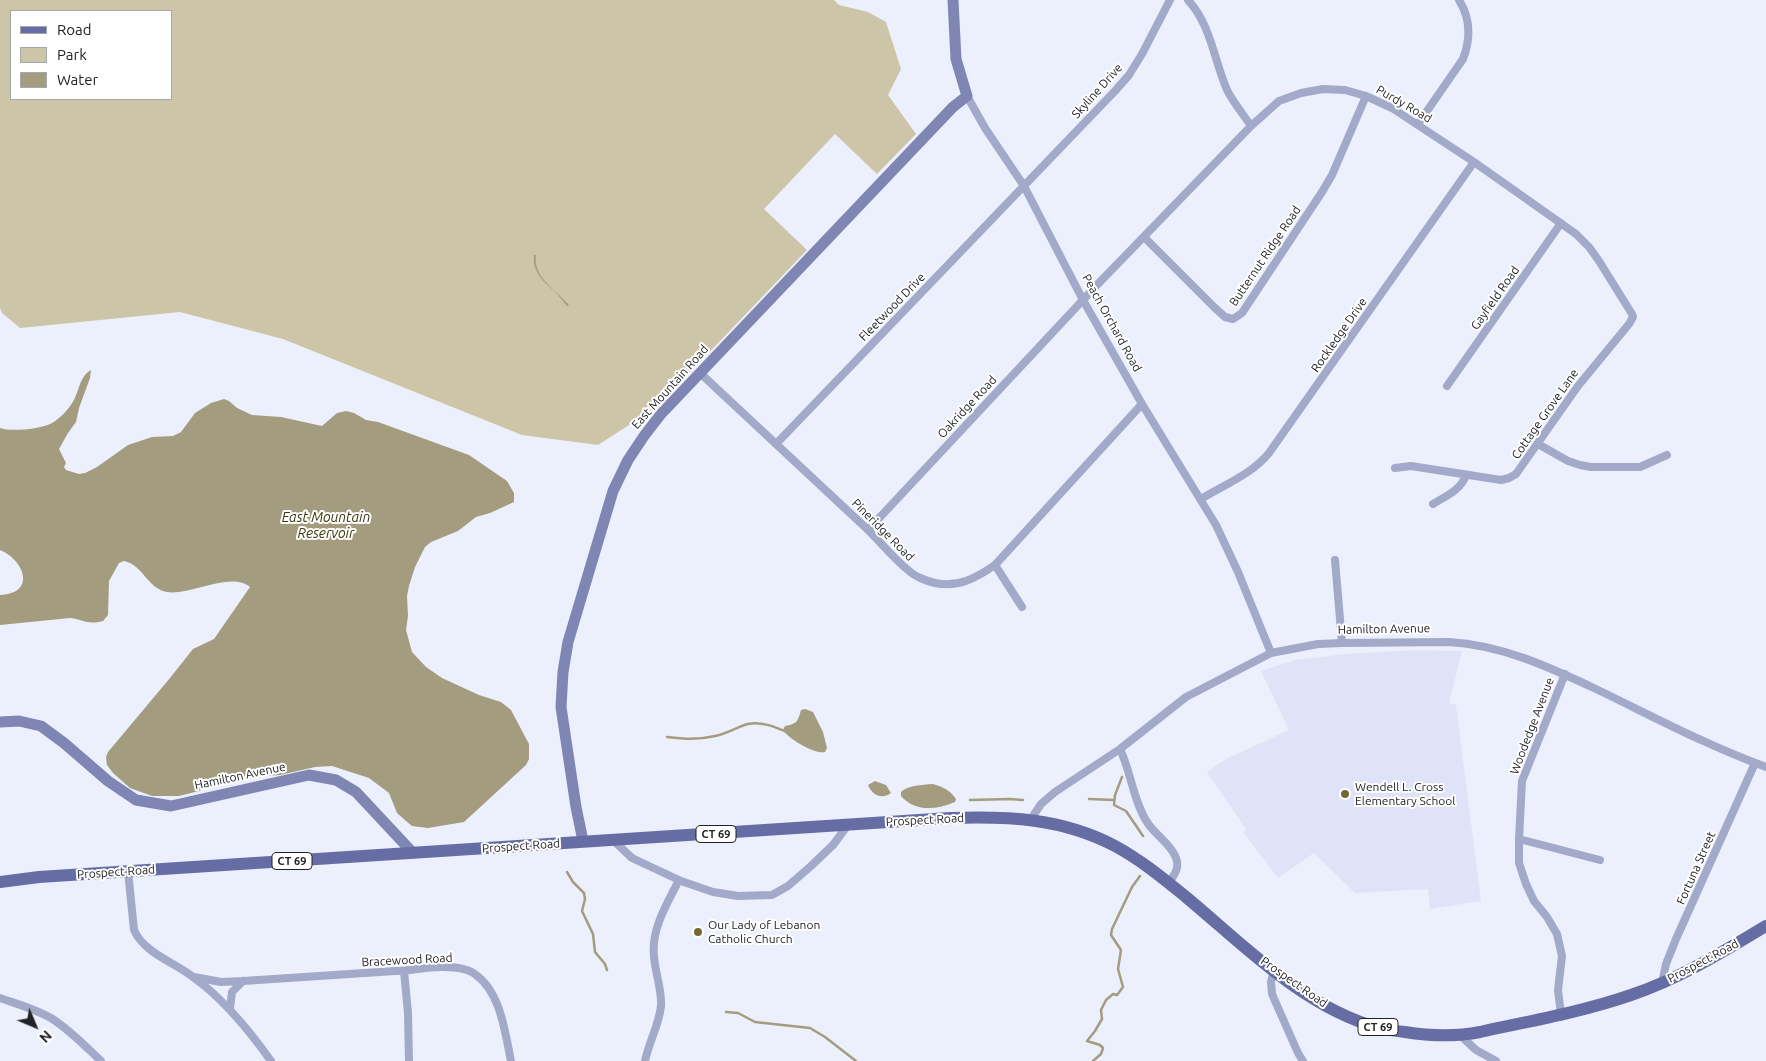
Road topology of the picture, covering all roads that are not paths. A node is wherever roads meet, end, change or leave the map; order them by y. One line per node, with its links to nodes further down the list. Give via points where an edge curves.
1 (953, 0): 5 (street, Peach Orchard Road, via 956,59)
2 (1170, 0): 10 (street, Skyline Drive, via 1129,75)
3 (1188, 0): 8 (street, via 1206,25 1228,92)
4 (1459, 0): 7 (street, via 1467,17 1466,51)
5 (967, 96): 10 (street, Peach Orchard Road); 15 (street, East Mountain Road)
6 (1366, 96): 7 (street, Purdy Road); 8 (street, Purdy Road, via 1345,90 1301,92 1279,101); 12 (street, Butternut Ridge Road, via 1332,176 1242,313 1233,319 1225,317)
7 (1418, 124): 9 (street, Purdy Road)
8 (1251, 126): 12 (street, Purdy Road)
9 (1474, 162): 11 (street, Purdy Road); 23 (street, Rockledge Drive, via 1270,454)
10 (1024, 186): 13 (street, Peach Orchard Road); 18 (street, Fleetwood Drive)
11 (1561, 223): 14 (street, Purdy Road, via 1583,240 1594,254); 16 (street, Gayfield Road)
12 (1144, 237): 13 (street, Purdy Road)
13 (1083, 300): 17 (street, Peach Orchard Road); 25 (street, Oakridge Road)
14 (1633, 317): 19 (street, Cottage Grove Lane, via 1578,386)
15 (700, 373): 18 (street, Pineridge Road); 40 (street, East Mountain Road, via 662,414 628,460 613,491 568,642 561,707)
16 (1447, 386)
17 (1142, 404): 23 (street, Peach Orchard Road); 27 (street, Pineridge Road)
18 (776, 444): 25 (street, Pineridge Road)
19 (1538, 444): 20 (street, via 1568,461 1591,467 1640,468); 22 (street, Cottage Grove Lane, via 1519,471 1509,478 1501,480)
20 (1667, 455)
21 (1395, 468): 22 (street, Cottage Grove Lane, via 1411,466)
22 (1466, 475): 24 (street, via 1458,488)
23 (1201, 499): 30 (street, Peach Orchard Road, via 1230,552)
24 (1433, 504)
25 (868, 530): 27 (street, Pineridge Road, via 909,572 935,584 963,583)
26 (1335, 560): 29 (street)
27 (995, 566): 28 (street)
28 (1022, 607)
29 (1342, 643): 30 (street, Hamilton Avenue); 31 (street, Hamilton Avenue, via 1469,643 1526,658)
30 (1271, 653): 33 (street, Hamilton Avenue, via 1186,697)
31 (1564, 674): 34 (street, Hamilton Avenue); 38 (street, Woodedge Avenue, via 1522,781)
32 (0, 722): 41 (street, Hamilton Avenue, via 20,721 41,726 136,800 171,806 309,775 336,780 356,792)
33 (1120, 749): 36 (street, Hamilton Avenue, via 1055,792); 46 (street, via 1141,811 1177,859 1178,868)
34 (1755, 763): 35 (street, Hamilton Avenue); 52 (street, Fortuna Street, via 1676,939)
35 (1766, 767)
36 (1031, 819): 37 (main road, Prospect Road / CT 69, via 994,817); 46 (main road, Prospect Road / CT 69, via 1102,840)
37 (848, 825): 39 (main road, Prospect Road / CT 69); 44 (street, via 811,866 772,895 738,896 712,892)
38 (1519, 839): 42 (street); 55 (street, Woodedge Avenue, via 1519,863 1526,884 1557,934 1562,956 1558,990)
39 (613, 840): 40 (main road, Prospect Road / CT 69); 44 (street, via 632,858)
40 (583, 842): 41 (main road, Prospect Road / CT 69)
41 (413, 853): 43 (main road, Prospect Road / CT 69)
42 (1600, 860)
43 (128, 871): 45 (main road, Prospect Road / CT 69); 50 (street, via 134,930 138,939)
44 (679, 880): 61 (street, via 654,937 661,1004 658,1024)
45 (0, 882)
46 (1169, 883): 48 (main road, Prospect Road / CT 69)
47 (1766, 926): 52 (main road, Prospect Road / CT 69)
48 (1274, 970): 56 (main road, Prospect Road / CT 69, via 1322,1004 1357,1020 1409,1033); 62 (street, via 1272,994)
49 (404, 971): 51 (street, Bracewood Road); 59 (street); 60 (street, Bracewood Road, via 441,966 475,973 485,983 501,1015)
50 (194, 977): 51 (street, Bracewood Road, via 221,982); 54 (street)
51 (243, 981): 54 (street, via 232,992)
52 (1662, 983): 55 (main road, Prospect Road / CT 69, via 1606,1003)
53 (0, 998): 57 (street, via 49,1017)
54 (230, 1009): 58 (street)
55 (1561, 1014): 56 (main road, Prospect Road / CT 69)
56 (1461, 1036): 63 (street, via 1476,1050)
57 (101, 1061)
58 (270, 1061)
59 (409, 1061)
60 (511, 1061)
61 (644, 1061)
62 (1303, 1061)
63 (1496, 1061)

